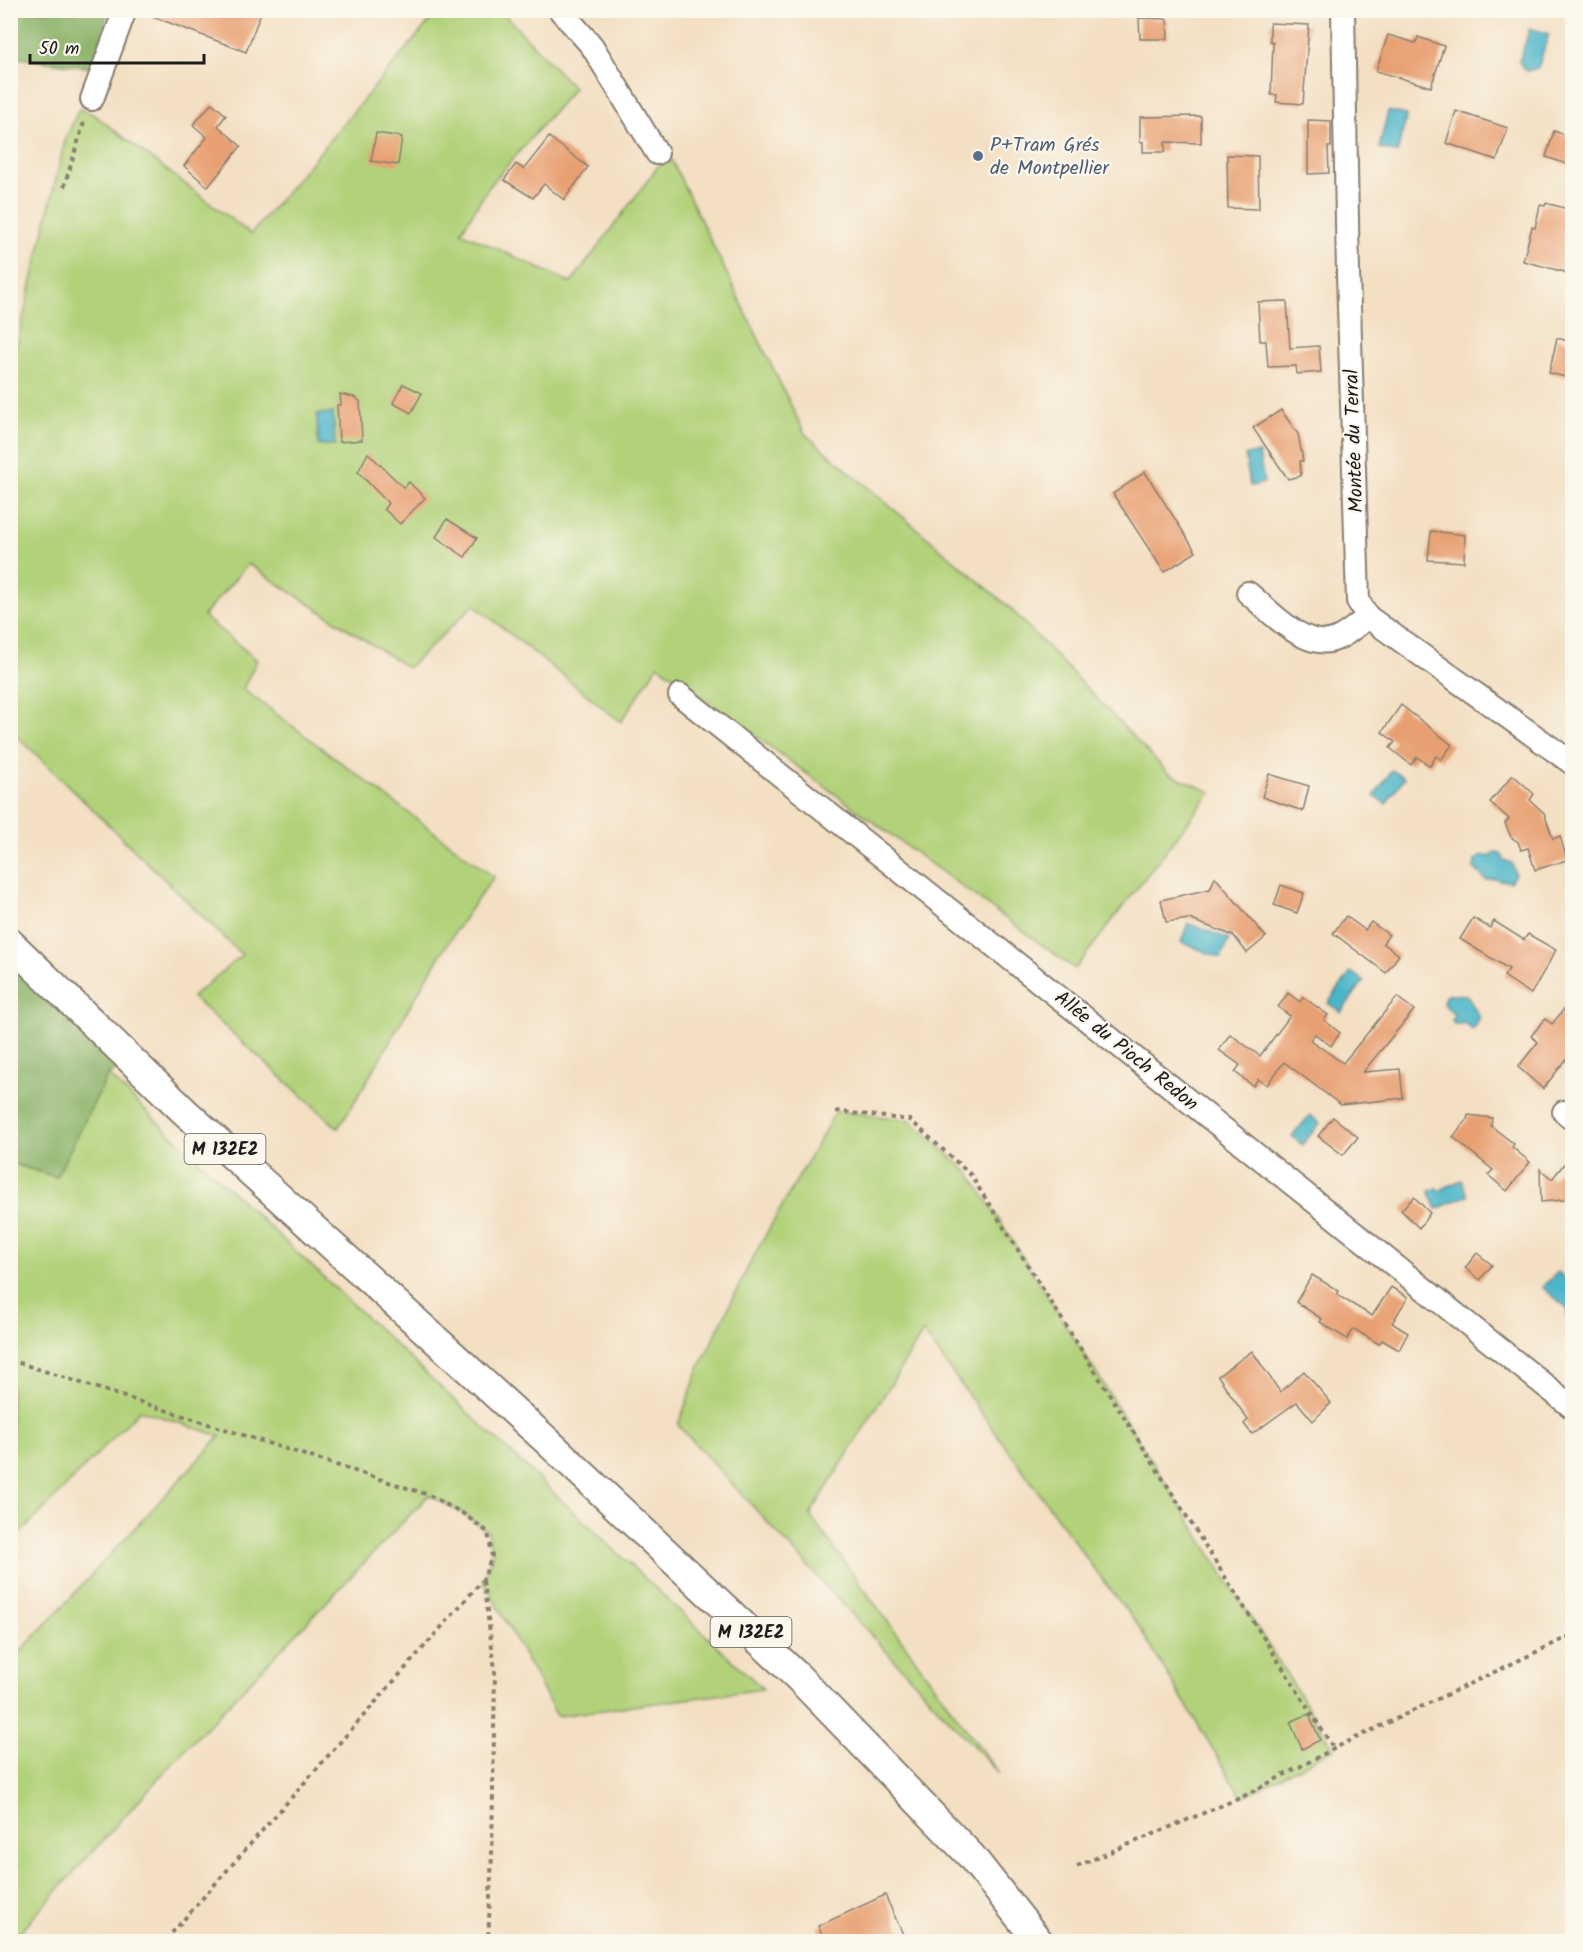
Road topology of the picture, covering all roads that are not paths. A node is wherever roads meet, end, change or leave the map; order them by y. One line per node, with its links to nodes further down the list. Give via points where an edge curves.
1 (126, 10): 4 (street)
2 (560, 10): 5 (street, via 592,46)
3 (1343, 10): 7 (street, Montée du Terral, via 1358,591)
4 (92, 99)
5 (657, 153)
6 (1248, 592): 7 (street, via 1287,626 1313,641 1336,640)
7 (1368, 617): 9 (street)
8 (680, 695): 11 (street, Allée du Pioch Redon)
9 (1572, 763)
10 (10, 943): 12 (main road, M 132E2, via 184,1111 546,1440 799,1678 971,1856)
11 (1572, 1407)
12 (1039, 1941)

